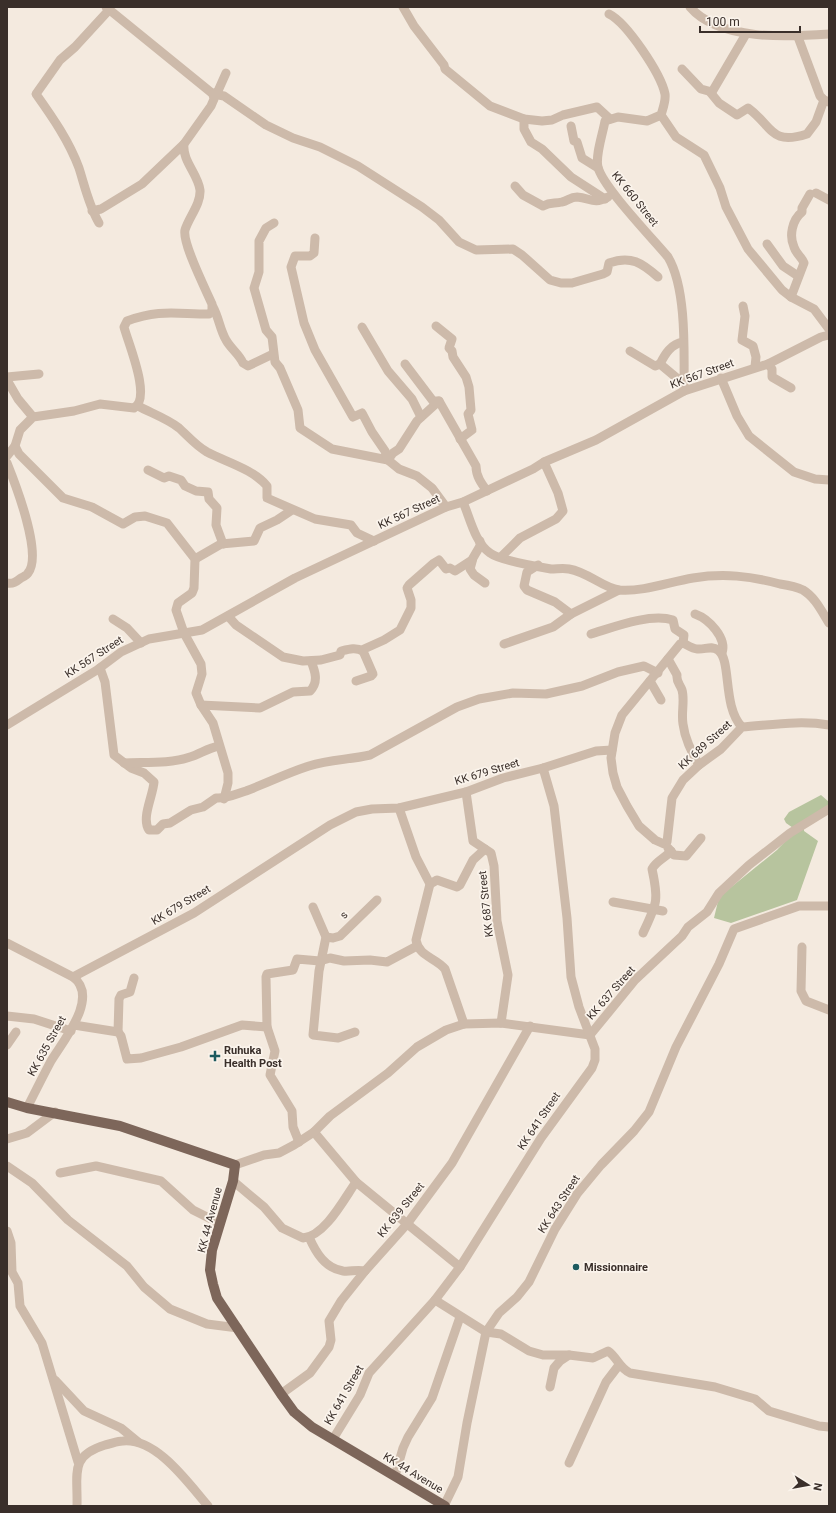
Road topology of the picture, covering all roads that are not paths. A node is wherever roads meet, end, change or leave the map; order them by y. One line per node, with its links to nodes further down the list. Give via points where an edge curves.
1 (403, 7): 15 (street, via 445,69 490,106)
2 (690, 7): 5 (street, via 703,18)
3 (107, 8): 11 (street); 23 (street, via 75,47 60,60 36,94 66,140)
4 (609, 14): 13 (street, via 644,51 660,82 665,95)
5 (746, 34): 7 (street); 10 (street)
6 (829, 34): 7 (street)
7 (798, 37): 12 (street, via 818,89)
8 (682, 69): 10 (street, via 702,89)
9 (226, 73): 11 (street, via 218,91)
10 (710, 92): 12 (street, via 718,103 737,115 748,108 773,134 787,138 807,134)
11 (213, 94): 17 (street, via 211,106); 29 (street, via 224,96 266,125 358,166 422,207 439,220 459,242 476,250 513,249 550,280 561,283 572,283 603,274 607,272 609,263 616,261 640,262)
12 (826, 101)
13 (661, 115): 14 (street, via 647,121 628,117); 30 (street, via 676,137 704,154 726,207 748,249)
14 (610, 118): 15 (street, via 596,107 552,120); 18 (street, KK 660 Street, via 605,121)
15 (524, 119): 21 (street, via 524,129 531,142 542,148 571,177)
16 (571, 126): 18 (street, via 574,141 577,142 582,158)
17 (184, 144): 23 (street, via 142,184 102,209); 32 (street, via 183,151 200,189 198,202 186,229 185,241)
18 (598, 168): 20 (street, KK 660 Street)
19 (515, 186): 21 (street, via 523,196 543,206 550,202 563,202 570,197 595,202)
20 (613, 192): 21 (street); 37 (street, KK 660 Street, via 673,265 679,283)
21 (605, 199)
22 (829, 200): 28 (street, via 813,193 794,220 794,249 804,263)
23 (92, 211): 24 (street)
24 (99, 223)
25 (274, 223): 39 (street, via 266,228 259,242 259,272 254,288 266,330 272,337)
26 (314, 238): 57 (street, via 314,253 310,256 295,256 291,268 304,323 315,350 345,404 353,417 362,413 386,451)
27 (767, 244): 28 (street, via 782,266)
28 (798, 276): 30 (street)
29 (658, 277)
30 (791, 298): 35 (street, via 814,309)
31 (743, 306): 43 (street, via 745,316 742,340 753,346)
32 (213, 308): 39 (street, via 225,340 240,356 243,364 248,366); 51 (street, via 209,314 161,312 126,321 124,327 141,387)
33 (436, 326): 54 (street, via 452,340 449,348 452,357 466,377 469,387 471,410 468,414 472,430)
34 (362, 327): 53 (street, via 388,371 412,399)
35 (829, 329)
36 (829, 335): 42 (street, KK 567 Street)
37 (683, 342): 41 (street, via 672,347); 46 (street, KK 660 Street)
38 (630, 351): 41 (street, via 654,366)
39 (273, 354): 57 (street, via 294,399 300,428 332,449)
40 (405, 364): 50 (street, via 433,401)
41 (660, 364): 46 (street, via 678,379)
42 (768, 364): 43 (street, KK 567 Street); 48 (street, via 772,369 772,377)
43 (755, 366): 47 (street, KK 567 Street)
44 (38, 374): 45 (street)
45 (7, 378): 52 (street, via 18,399)
46 (684, 378): 49 (street, KK 660 Street)
47 (721, 378): 49 (street, KK 567 Street); 61 (street, via 737,416 749,436 794,472 815,479)
48 (791, 388)
49 (684, 391): 58 (street, KK 567 Street, via 596,440)
50 (439, 401): 53 (street); 54 (street)
51 (138, 406): 52 (street, via 134,408 100,404); 65 (street, via 178,428 190,441 206,451 242,468 263,482 267,486 266,498)
52 (33, 417): 55 (street, via 20,430)
53 (421, 417): 57 (street)
54 (460, 439): 62 (street)
55 (15, 446): 56 (street); 70 (street, via 19,454 63,498 92,507 122,524 140,516 163,520)
56 (7, 456)
57 (388, 460): 64 (street, via 399,469 417,476 432,488)
58 (544, 462): 62 (street, KK 567 Street); 69 (street, via 558,493 563,512 556,519 520,538)
59 (7, 463): 73 (street, via 26,519 32,552 31,568 28,573 15,583)
60 (148, 470): 68 (street, via 164,478 169,476 182,480 185,486 208,492 209,499 217,508 216,525)
61 (829, 480)
62 (487, 491): 63 (street, KK 567 Street)
63 (463, 502): 64 (street, KK 567 Street); 67 (street)
64 (446, 507): 66 (street, KK 567 Street)
65 (292, 510): 66 (street, via 315,519 347,524 363,536); 68 (street, via 260,528 254,541)
66 (374, 540): 78 (street, KK 567 Street, via 295,578)
67 (480, 541): 69 (street, via 490,553); 71 (street)
68 (223, 544): 70 (street)
69 (501, 557): 72 (street)
70 (195, 559): 81 (street, via 192,593 176,606)
71 (472, 560): 74 (street, via 470,569); 86 (street, via 455,570 446,569 439,560 434,563 407,588 411,608 400,630 364,649)
72 (538, 565): 75 (street, via 551,569 568,568 586,574 609,588); 76 (street, via 527,572 524,586 527,590 555,602)
73 (7, 583)
74 (485, 583)
75 (619, 590): 76 (street); 80 (street, via 718,574 740,575 803,590 814,599)
76 (571, 614): 85 (street, via 552,627)
77 (695, 614): 87 (street, via 717,631 723,647)
78 (228, 616): 81 (street, KK 567 Street, via 202,630); 89 (street, via 236,625 283,657)
79 (113, 619): 83 (street, via 127,628)
80 (829, 623)
81 (184, 633): 83 (street, KK 567 Street, via 149,639); 95 (street, via 201,664 202,674 196,693)
82 (591, 634): 84 (street, via 628,622 666,618 673,620 675,629 684,635)
83 (141, 643): 90 (street, KK 567 Street, via 121,652)
84 (683, 643): 87 (street, via 695,649 711,647); 88 (street)
85 (504, 644)
86 (363, 652): 89 (street, via 359,649 347,649 341,651 340,655); 92 (street, via 373,674)
87 (722, 653): 98 (street, via 730,703)
88 (668, 660): 91 (street); 102 (street, via 678,675 677,680 682,689 685,736 689,749)
89 (311, 661): 95 (street, via 316,684 310,691 293,692 260,708)
90 (100, 668): 96 (street, KK 567 Street); 101 (street, via 105,682 114,755)
91 (658, 672): 93 (street); 105 (street, via 644,666 618,672 582,686 546,694 513,693 479,699 457,706 370,755 309,766)
92 (356, 681)
93 (650, 681): 94 (street); 100 (street, via 618,722)
94 (662, 700)
95 (201, 705): 99 (street, via 213,723)
96 (7, 725)
97 (829, 725): 98 (street, via 797,722)
98 (742, 727): 102 (street, KK 689 Street, via 721,750)
99 (219, 746): 101 (street, via 189,758); 105 (street, via 228,773)
100 (612, 750): 103 (street, KK 679 Street, via 596,751); 109 (street, via 613,773 627,806 639,826)
101 (124, 762): 105 (street, via 154,782 146,826 149,830 156,830 216,798)
102 (699, 765): 109 (street, KK 689 Street, via 683,780 672,798 667,842)
103 (543, 768): 104 (street, KK 679 Street, via 503,778); 136 (street, KK 641 Street, via 554,806 571,978)
104 (466, 792): 106 (street, KK 679 Street); 110 (street, KK 687 Street, via 473,841)
105 (224, 799)
106 (399, 808): 112 (street, via 416,857); 124 (street, KK 679 Street, via 356,812 330,825 194,913)
107 (829, 809): 136 (street, KK 637 Street, via 790,833 749,865 719,893 707,912 688,927 682,936 635,980)
108 (701, 838): 111 (street, via 686,856 674,855)
109 (662, 844): 111 (street)
110 (485, 849): 112 (street, via 473,860 457,887 437,880); 128 (street, KK 687 Street, via 491,853 494,866 497,921 508,976)
111 (671, 851): 117 (street, via 655,863 652,869)
112 (430, 884): 121 (street, via 416,940)
113 (377, 900): 119 (street, s, via 340,936)
114 (613, 902): 117 (street)
115 (313, 906): 119 (street)
116 (829, 906): 158 (street, KK 643 Street, via 799,906 734,929 676,1047 649,1112 577,1194 555,1229 529,1282 499,1313)
117 (658, 910): 118 (street)
118 (643, 933)
119 (326, 937): 123 (street)
120 (7, 943): 124 (street)
121 (417, 946): 123 (street, via 387,962 344,961 330,958); 129 (street, via 424,955 445,969)
122 (802, 947): 126 (street, via 801,991 806,1001)
123 (320, 961): 131 (street, via 297,959 293,970 267,974); 135 (street, via 314,1035 338,1038)
124 (73, 977): 132 (street, KK 635 Street, via 83,989 82,1004)
125 (134, 978): 134 (street, via 130,992 119,999)
126 (829, 1010)
127 (7, 1016): 132 (street)
128 (500, 1023): 129 (street, KK 637 Street); 130 (street, KK 637 Street)
129 (464, 1024): 141 (street, KK 637 Street, via 446,1030 417,1047 388,1073 330,1116)
130 (530, 1026): 136 (street, KK 637 Street); 150 (street, KK 639 Street, via 452,1163)
131 (267, 1027): 134 (street, via 242,1025 181,1047 130,1060 127,1059); 143 (street, via 275,1051 270,1075 292,1111 293,1127)
132 (73, 1028): 134 (street); 139 (street, KK 635 Street)
133 (16, 1032): 137 (street)
134 (118, 1032)
135 (355, 1032)
136 (590, 1035): 153 (street, KK 641 Street, via 595,1049 592,1068 541,1138)
137 (7, 1045)
138 (7, 1102): 139 (main road)
139 (27, 1108): 140 (main road)
140 (55, 1112): 142 (street, via 27,1133); 144 (main road, via 120,1126)
141 (314, 1132): 143 (street, KK 637 Street); 148 (street)
142 (7, 1139)
143 (299, 1142): 144 (street, KK 637 Street, via 279,1153 264,1155)
144 (235, 1165): 147 (main road, KK 44 Avenue)
145 (7, 1166): 157 (street, via 32,1183 68,1220 127,1266 144,1287 170,1309 207,1324)
146 (60, 1173): 149 (street, via 96,1166 161,1181 193,1210)
147 (232, 1181): 149 (main road, KK 44 Avenue); 152 (street, via 264,1207 282,1228 303,1238)
148 (356, 1182): 150 (street); 152 (street, via 323,1227)
149 (219, 1223): 157 (main road, KK 44 Avenue, via 210,1270 217,1298)
150 (407, 1224): 153 (street); 154 (street, KK 639 Street)
151 (7, 1231): 161 (street, via 11,1243 12,1272 18,1283 20,1306 42,1344)
152 (309, 1237): 154 (street, via 317,1253 330,1267 342,1271)
153 (460, 1267): 155 (street, KK 641 Street)
154 (365, 1271): 163 (street, KK 639 Street, via 329,1321 329,1347 310,1373)
155 (435, 1300): 156 (street); 165 (street, KK 641 Street, via 369,1373 360,1395)
156 (460, 1317): 158 (street); 169 (street, via 432,1398 408,1437)
157 (238, 1328): 163 (main road, KK 44 Avenue)
158 (486, 1332): 159 (street, via 501,1334 536,1354); 172 (street, KK 643 Street, via 466,1423 458,1477)
159 (569, 1356): 160 (street, via 593,1358 608,1352); 162 (street, via 554,1368)
160 (619, 1365): 164 (street, via 630,1374 715,1387 755,1399 769,1411); 168 (street, via 606,1382)
161 (54, 1379): 166 (street, via 84,1411 120,1428); 167 (street)
162 (550, 1387)
163 (281, 1394): 165 (main road, KK 44 Avenue, via 294,1412)
164 (829, 1427)
165 (333, 1439): 169 (main road, KK 44 Avenue)
166 (138, 1442): 167 (street, via 124,1440 96,1448 85,1454); 171 (street, via 155,1450 170,1463)
167 (78, 1462): 170 (street)
168 (569, 1463)
169 (396, 1476): 172 (main road, KK 44 Avenue)
170 (77, 1506)
171 (208, 1506)
172 (445, 1506)

